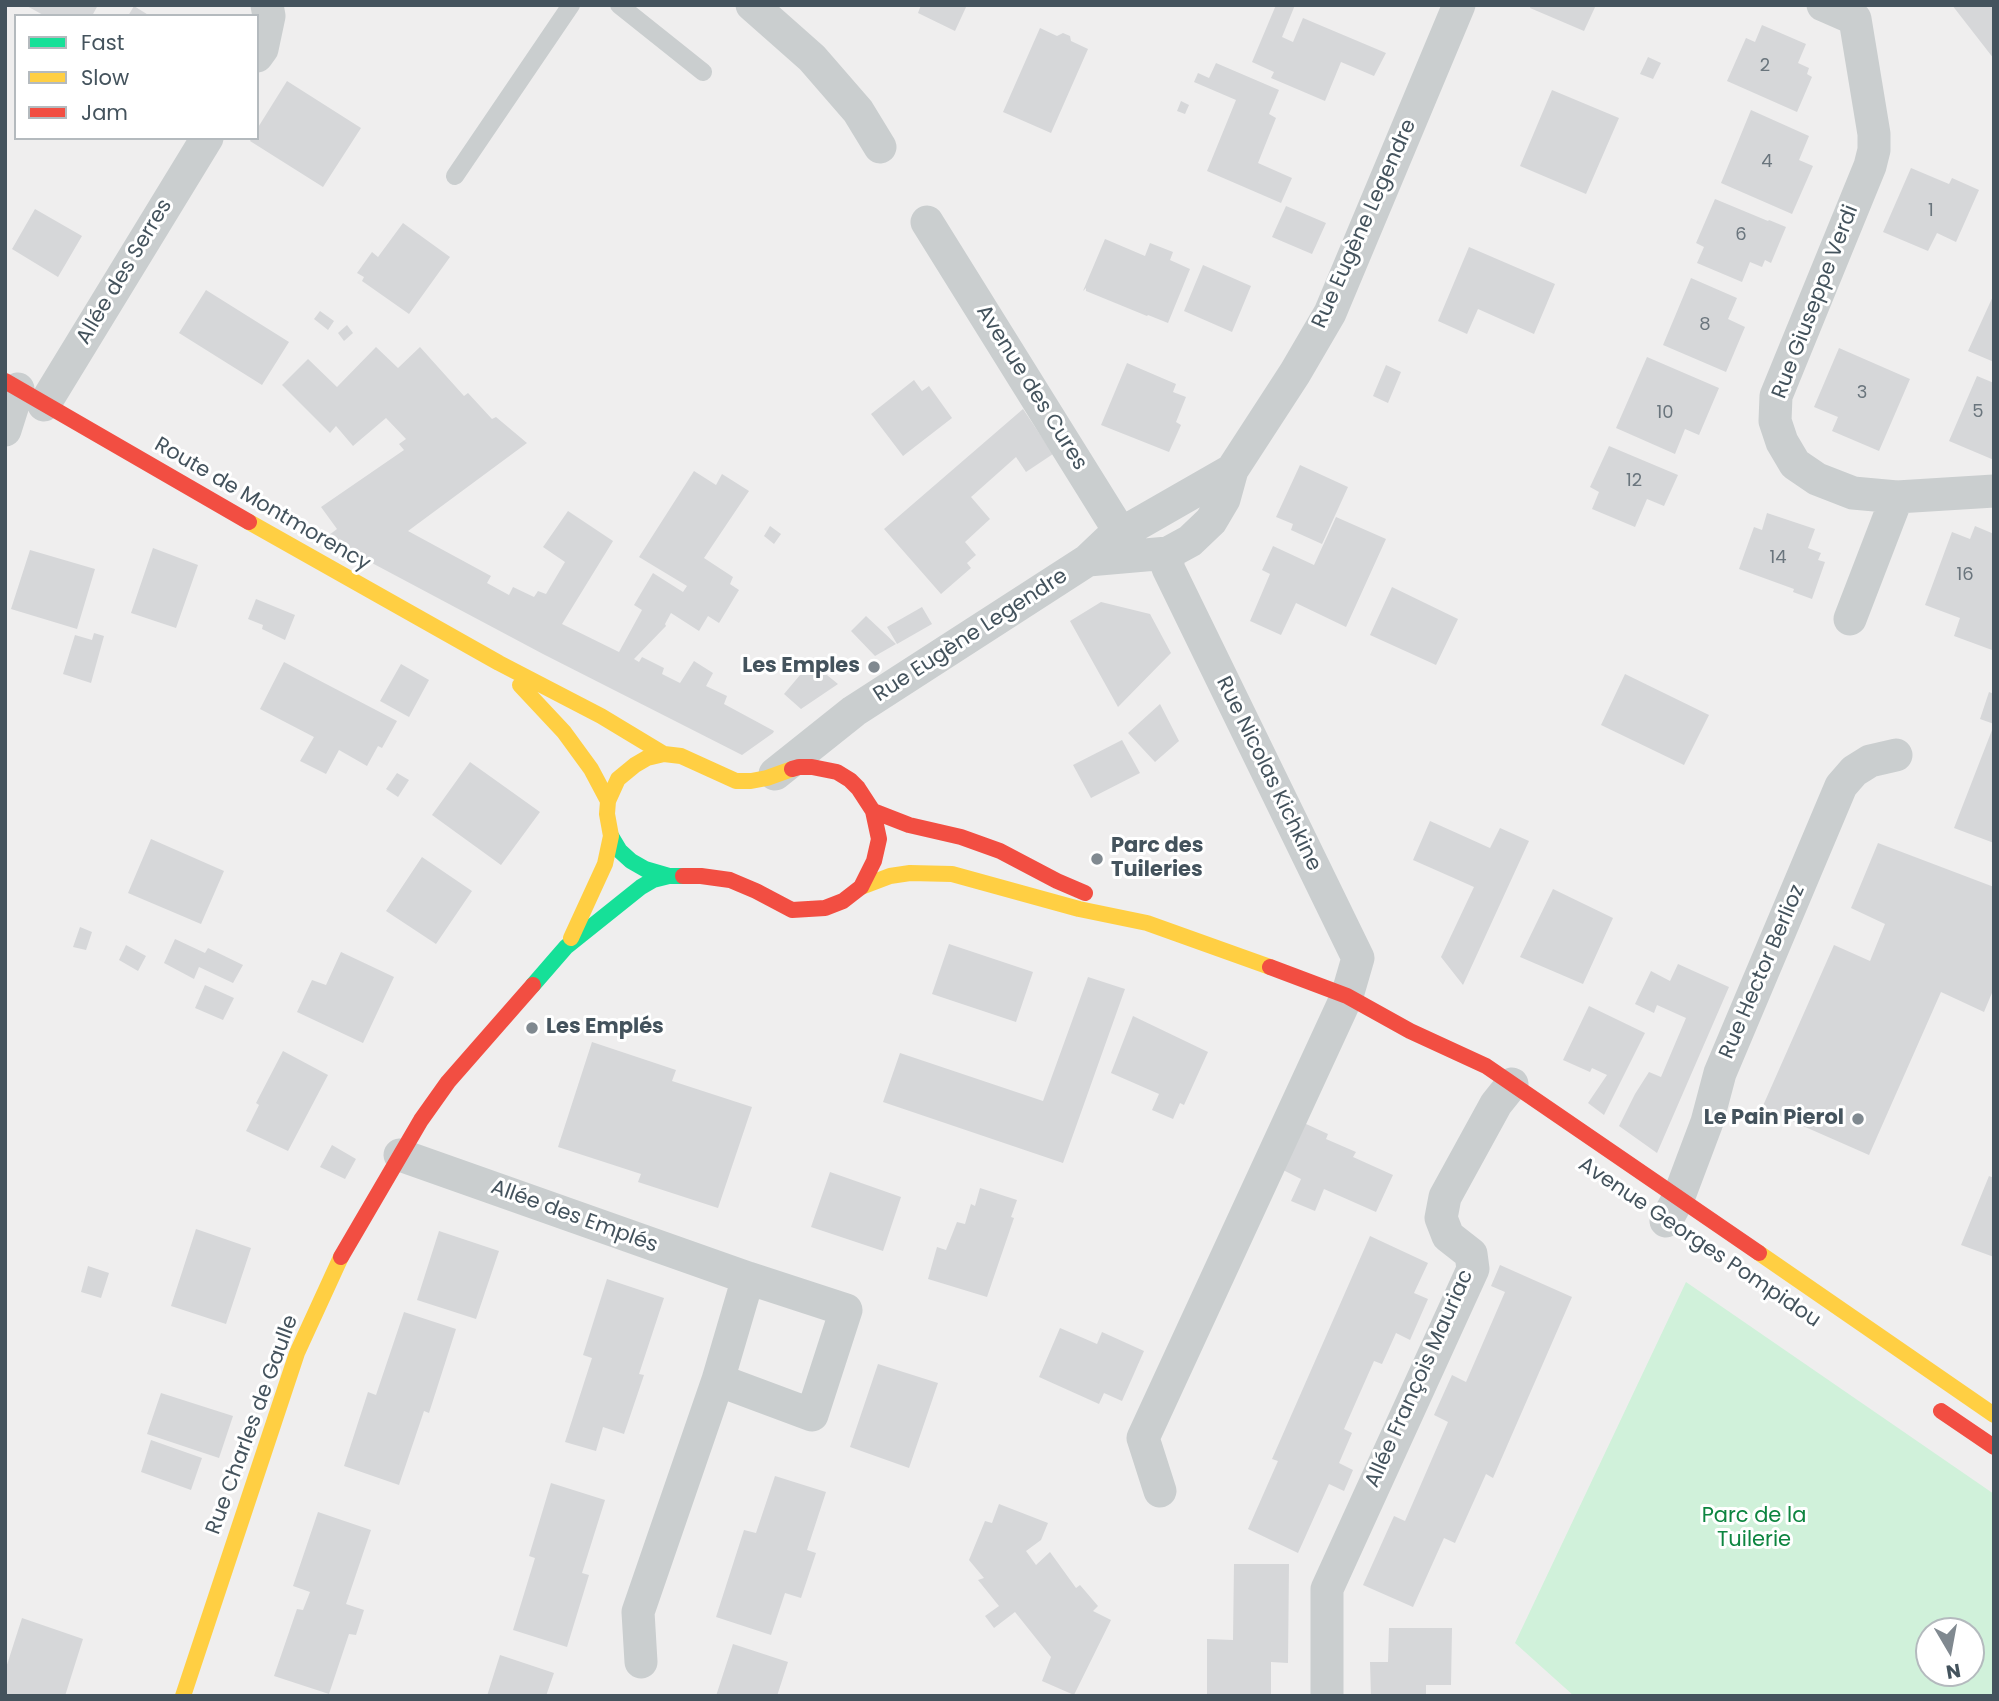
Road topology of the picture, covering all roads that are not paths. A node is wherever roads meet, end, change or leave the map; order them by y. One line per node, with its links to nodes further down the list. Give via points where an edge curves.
1 (267, 5): 8 (street, via 269,16)
2 (571, 5): 12 (lane)
3 (619, 5): 9 (lane)
4 (752, 5): 11 (street, via 812,58 858,111)
5 (1459, 5): 16 (street, Rue Eugène Legendre, via 1330,313)
6 (1823, 5): 7 (street, Rue Giuseppe Verdi)
7 (1864, 12): 18 (street, Rue Giuseppe Verdi, via 1874,150 1776,396 1775,421 1796,464 1817,479 1853,493)
8 (259, 53)
9 (704, 72)
10 (206, 140): 14 (street, Allée des Serres)
11 (880, 147)
12 (455, 176)
13 (928, 222): 19 (street, Avenue des Cures)
14 (22, 392): 15 (street, Allée des Serres); 22 (main road, Route de Montmorency)
15 (5, 430)
16 (1232, 470): 19 (street, Rue Eugène Legendre); 20 (street, Rue Eugène Legendre, via 1224,499 1210,521 1190,541)
17 (1994, 491): 18 (street, Rue Giuseppe Verdi)
18 (1897, 497): 21 (street)
19 (1128, 545): 20 (street, Rue Eugène Legendre); 23 (street, Rue Eugène Legendre, via 1108,541 1088,560)
20 (1168, 553): 35 (street, Rue Nicolas Kichkine, via 1168,568 1358,958)
21 (1850, 619)
22 (499, 663): 24 (main road, Route de Montmorency); 28 (main road, Route de Montmorency, via 564,732 592,769)
23 (854, 711): 26 (street, Rue Eugène Legendre); 27 (street, Rue Eugène Legendre, via 847,744)
24 (664, 754): 26 (main road, Route de Montmorency, via 681,756 736,780); 28 (main road, via 647,758 618,779)
25 (1896, 755): 40 (street, Rue Hector Berlioz, via 1870,761 1841,786 1720,1073 1707,1122)
26 (772, 776): 27 (main road, Route de Montmorency, via 812,767 837,772)
27 (849, 780): 29 (main road)
28 (608, 801): 30 (main road)
29 (873, 811): 32 (main road, via 879,839); 33 (main road, Avenue Georges Pompidou, via 1000,851)
30 (611, 836): 31 (main road, via 631,861); 34 (main road, via 596,888)
31 (669, 876): 32 (main road, Avenue Georges Pompidou, via 730,880 792,910 825,908); 34 (main road, via 641,887)
32 (861, 887): 33 (main road, Avenue Georges Pompidou, via 910,873 952,874)
33 (1147, 923): 35 (main road, Avenue Georges Pompidou)
34 (566, 947): 39 (main road, Rue Charles de Gaulle, via 449,1082)
35 (1347, 996): 36 (main road, Avenue Georges Pompidou); 46 (street, via 1143,1438)
36 (1410, 1031): 37 (main road, Avenue Georges Pompidou); 38 (main road, Avenue Georges Pompidou, via 1486,1066)
37 (1450, 1068)
38 (1499, 1098): 40 (main road, Avenue Georges Pompidou); 49 (street, Allée François Mauriac, via 1445,1197 1441,1219 1448,1236 1471,1254 1473,1269 1326,1589)
39 (400, 1155): 41 (street, Allée des Emplés); 48 (main road, Rue Charles de Gaulle, via 344,1251 297,1353)
40 (1669, 1216): 44 (main road, Avenue Georges Pompidou)
41 (748, 1279): 42 (street); 42 (street, Allée des Emplés, via 846,1310 812,1415)
42 (718, 1380): 47 (street, via 638,1612)
43 (1925, 1399): 45 (main road)
44 (1994, 1415)
45 (1994, 1447)
46 (1160, 1491)
47 (641, 1662)
48 (183, 1696)
49 (1327, 1696)

